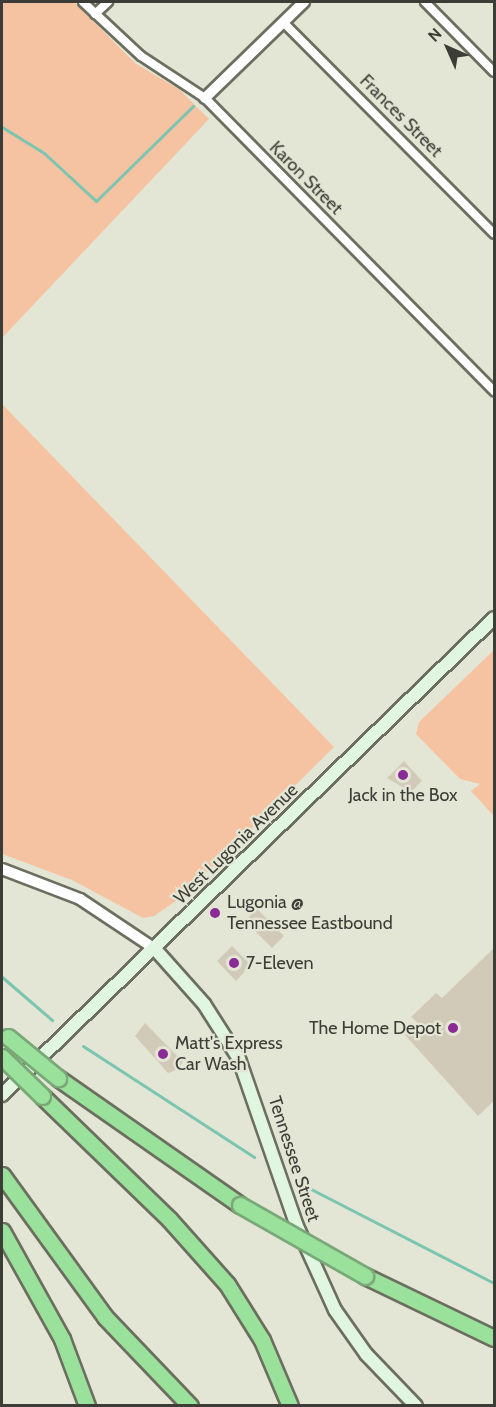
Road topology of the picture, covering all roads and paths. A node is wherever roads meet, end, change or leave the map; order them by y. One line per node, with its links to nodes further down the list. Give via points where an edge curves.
1 (83, 2): 5 (street, Karon Street)
2 (108, 2): 5 (street)
3 (304, 2): 6 (street)
4 (425, 2): 7 (street)
5 (95, 14): 8 (street, Karon Street, via 141,56)
6 (283, 22): 8 (street); 9 (street, Frances Street)
7 (495, 72)
8 (204, 98): 10 (street, Karon Street)
9 (495, 234)
10 (495, 391)
11 (495, 618): 13 (main road, West Lugonia Avenue)
12 (2, 869): 13 (street, Tennessee Street, via 80,899)
13 (155, 949): 16 (main road, West Lugonia Avenue); 23 (main road, Tennessee Street, via 204,1004 239,1059 296,1224 335,1310 366,1354)
14 (4, 1035): 19 (highway, bridge, via 58,1078 240,1205 365,1276)
15 (2, 1057): 22 (highway, bridge, via 169,1219 227,1284 262,1340)
16 (2, 1095)
17 (2, 1175): 21 (highway, via 105,1317)
18 (2, 1231): 20 (highway, via 62,1339)
19 (495, 1338)
20 (87, 1406)
21 (190, 1406)
22 (290, 1406)
23 (416, 1406)

